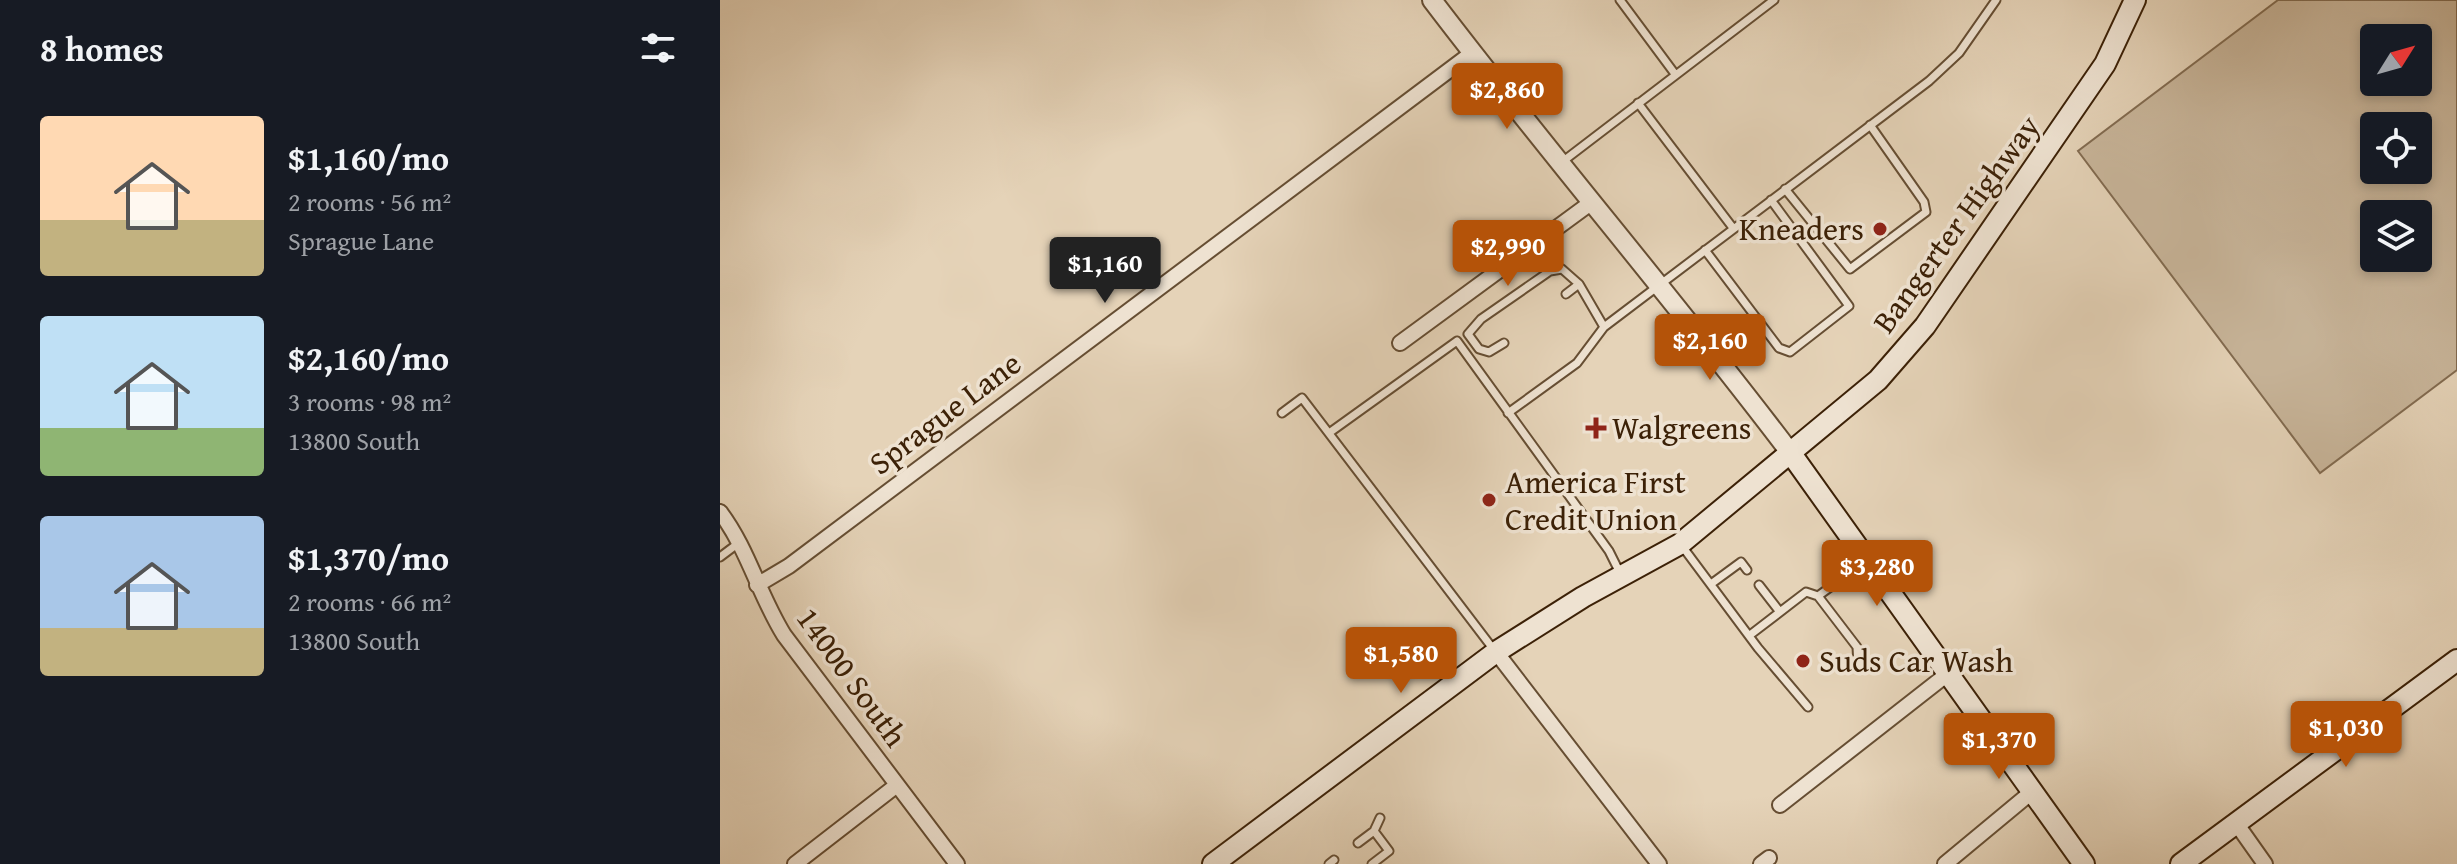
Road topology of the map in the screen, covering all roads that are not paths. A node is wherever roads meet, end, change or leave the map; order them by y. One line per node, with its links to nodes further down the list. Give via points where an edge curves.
1 (1432, 0): 6 (street)
2 (1620, 0): 7 (lane)
3 (1774, 0): 7 (lane)
4 (1996, 0): 9 (lane, via 1959,53)
5 (2135, 0): 27 (main road, Bangerter Highway, via 2105,64 1925,326 1878,380)
6 (1472, 53): 10 (street); 36 (street, Sprague Lane)
7 (1675, 74): 8 (lane)
8 (1638, 103): 10 (lane); 14 (lane)
9 (1870, 125): 11 (lane); 11 (lane, via 1926,212 1870,257 1850,269)
10 (1560, 163): 13 (street)
11 (1785, 189): 12 (lane)
12 (1771, 200): 14 (lane); 15 (lane, via 1849,306 1842,314 1790,352 1779,348)
13 (1592, 202): 17 (street); 22 (street)
14 (1733, 228): 15 (lane)
15 (1705, 250): 17 (lane)
16 (1579, 284): 18 (lane); 19 (lane); 20 (lane, via 1562,269 1550,271)
17 (1660, 284): 19 (lane); 27 (street)
18 (1566, 294)
19 (1604, 327): 25 (lane, via 1577,363)
20 (1468, 334): 21 (lane); 23 (lane, via 1479,349 1489,352)
21 (1457, 341): 25 (lane); 26 (lane)
22 (1400, 343)
23 (1504, 343)
24 (1282, 413): 26 (lane, via 1302,398)
25 (1508, 413): 34 (lane, via 1609,551)
26 (1329, 433): 41 (lane)
27 (1792, 455): 30 (main road, Bangerter Highway); 32 (main road)
28 (720, 512): 29 (street, 14000 South)
29 (740, 542): 31 (lane); 36 (street, 14000 South)
30 (1680, 544): 34 (main road, Bangerter Highway); 35 (lane)
31 (720, 557)
32 (1869, 559): 38 (lane); 44 (main road)
33 (1747, 570): 35 (lane, via 1741,562)
34 (1622, 578): 41 (main road, Bangerter Highway)
35 (1711, 584): 40 (lane)
36 (757, 585): 46 (street, 14000 South, via 784,635)
37 (1759, 585): 39 (lane)
38 (1818, 596): 39 (lane, via 1806,592); 43 (lane, via 1857,647)
39 (1780, 612): 40 (lane)
40 (1750, 635): 45 (lane)
41 (1496, 652): 56 (main road, Bangerter Highway); 58 (street)
42 (2457, 660): 50 (main road)
43 (1858, 665)
44 (1950, 672): 47 (main road); 48 (street)
45 (1808, 707)
46 (897, 785): 54 (street); 55 (street, 14000 South)
47 (2033, 791): 53 (street); 59 (main road)
48 (1780, 805)
49 (1380, 818): 51 (lane)
50 (2236, 823): 60 (main road); 61 (street)
51 (1374, 831): 52 (lane); 57 (lane, via 1389,851)
52 (1358, 843)
53 (1947, 863)
54 (795, 864)
55 (957, 864)
56 (1213, 864)
57 (1372, 864)
58 (1659, 864)
59 (2084, 864)
60 (2181, 864)
61 (2265, 864)

